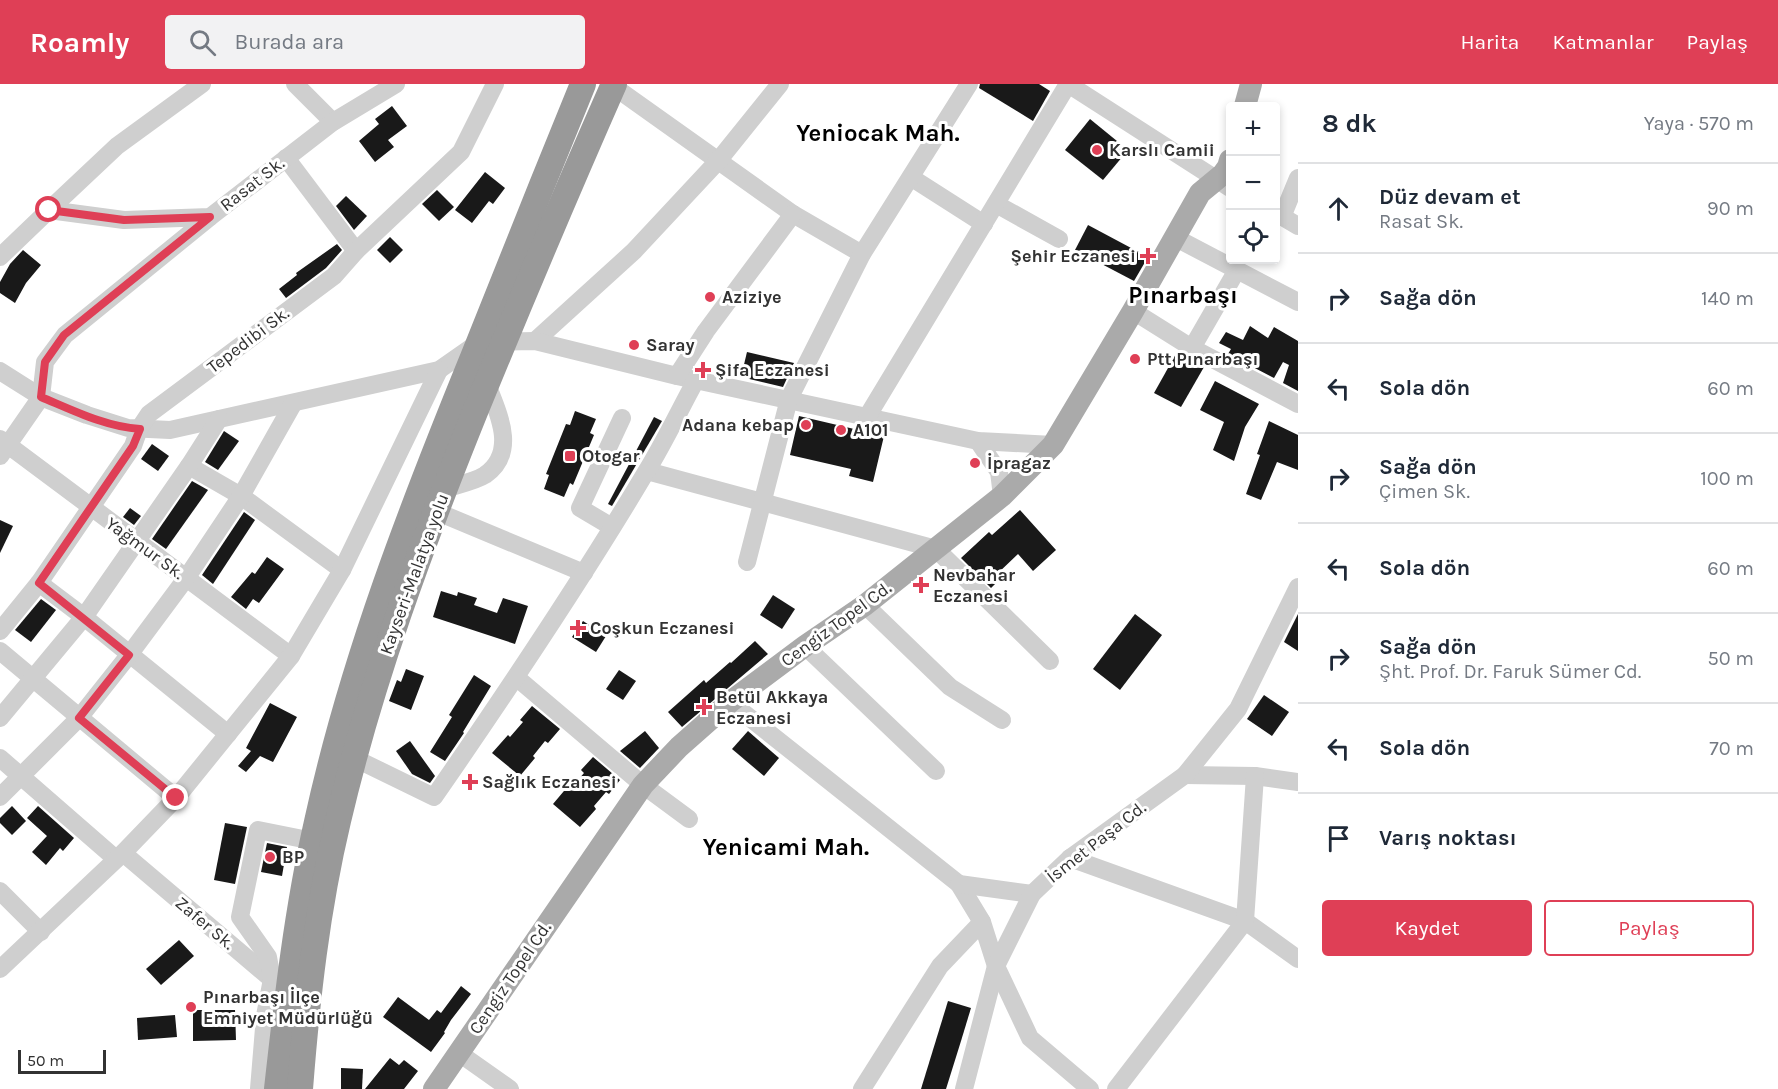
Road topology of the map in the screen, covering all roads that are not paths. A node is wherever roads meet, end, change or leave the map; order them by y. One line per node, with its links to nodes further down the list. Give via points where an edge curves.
1 (202, 84): 19 (street, via 117,146)
2 (295, 84): 12 (street)
3 (396, 84): 12 (street, Rasat Sk.)
4 (495, 84): 28 (street, Tepedibi Sk., via 461,152)
5 (583, 84): 35 (highway, Kayseri-Malatya yolu)
6 (780, 84): 14 (street)
7 (969, 84): 15 (street)
8 (1068, 84): 17 (street); 18 (street)
9 (1251, 84): 11 (main road)
10 (613, 85): 14 (street); 35 (highway, Kayseri-Malatya yolu)
11 (1246, 102)
12 (333, 122): 13 (street, Rasat Sk.)
13 (285, 158): 23 (street, Rasat Sk.); 28 (street)
14 (718, 161): 21 (street); 34 (street, via 634,251)
15 (912, 178): 24 (street); 30 (street)
16 (1298, 178): 20 (street)
17 (1224, 184): 26 (main road, Cengiz Topel Cd., via 1206,186)
18 (996, 204): 24 (street); 27 (street)
19 (49, 210): 23 (street, Rasat Sk., via 124,220); 29 (street)
20 (1280, 213)
21 (793, 214): 30 (street); 39 (street, via 705,331)
22 (1280, 216): 25 (street)
23 (210, 217): 42 (street, via 64,335 45,362)
24 (984, 224): 46 (street)
25 (1298, 226)
26 (1174, 237): 31 (street); 33 (main road, Cengiz Topel Cd.)
27 (1059, 239)
28 (356, 251): 49 (street, Tepedibi Sk., via 334,276 150,414)
29 (1, 253)
30 (862, 255): 43 (street)
31 (1237, 270): 32 (street); 36 (street)
32 (1298, 302)
33 (1133, 311): 36 (street); 51 (main road, Cengiz Topel Cd.)
34 (535, 341): 35 (street); 39 (street)
35 (491, 342): 37 (street); 41 (highway, Kayseri-Malatya yolu); 95 (highway, Kayseri-Malatya yolu, via 413,504 372,621 334,751)
36 (1192, 348): 45 (street)
37 (439, 370): 44 (street); 64 (street)
38 (0, 371): 42 (street)
39 (677, 376): 40 (street)
40 (696, 380): 43 (street); 54 (street)
41 (487, 384): 57 (highway, Kayseri-Malatya yolu); 57 (street, via 503,426 504,447 496,464 484,476)
42 (41, 397): 49 (street); 52 (street)
43 (789, 399): 46 (street); 58 (street)
44 (293, 404): 48 (street); 55 (street)
45 (1298, 404)
46 (867, 417): 50 (street)
47 (622, 418): 60 (street, via 580,508)
48 (219, 419): 49 (street, via 171,430); 53 (street)
49 (140, 429): 59 (street, Tepedibi Sk., via 133,446)
50 (978, 441): 51 (street); 56 (street, via 999,472)
51 (1053, 445): 56 (main road, Cengiz Topel Cd.)
52 (3, 447): 59 (street, Yağmur Sk.)
53 (189, 466): 55 (street); 61 (street)
54 (647, 471): 58 (street); 60 (street)
55 (240, 496): 64 (street); 66 (street)
56 (1002, 496): 62 (main road, Cengiz Topel Cd.)
57 (440, 500): 65 (street); 85 (highway, Kayseri-Malatya yolu, via 391,633)
58 (761, 503): 62 (street); 63 (street)
59 (90, 508): 61 (street, Yağmur Sk.); 67 (street, Tepedibi Sk.)
60 (612, 527): 65 (street)
61 (135, 542): 66 (street, Yağmur Sk.); 70 (street)
62 (936, 549): 69 (main road, Cengiz Topel Cd.); 76 (street)
63 (747, 562)
64 (342, 570): 75 (street)
65 (584, 573): 77 (street)
66 (187, 577): 74 (street); 75 (street, Yağmur Sk.)
67 (39, 583): 70 (street); 71 (street, Tepedibi Sk.)
68 (1298, 587): 87 (street, İsmet Paşa Cd., via 1238,709)
69 (865, 605): 72 (main road, Cengiz Topel Cd.); 82 (street, via 950,687)
70 (84, 617): 74 (street); 78 (street)
71 (0, 631)
72 (806, 646): 79 (main road, Cengiz Topel Cd.); 86 (street)
73 (0, 651): 78 (street)
74 (129, 655): 81 (street); 83 (street)
75 (291, 656): 83 (street)
76 (1050, 662)
77 (517, 678): 85 (street, via 434,796); 91 (street)
78 (33, 679): 80 (street); 81 (street)
79 (730, 702): 91 (main road, Cengiz Topel Cd.); 98 (street)
80 (0, 718)
81 (79, 718): 88 (street); 93 (street)
82 (1002, 720)
83 (228, 734): 93 (street)
84 (0, 758): 88 (street, Zafer Sk.)
85 (354, 758): 111 (highway, Kayseri-Malatya yolu, via 322,900)
86 (936, 771)
87 (1185, 775): 89 (street); 97 (street, İsmet Paşa Cd.)
88 (19, 776): 92 (street); 96 (street, Zafer Sk.)
89 (1255, 776): 90 (street); 101 (street)
90 (1298, 782)
91 (643, 785): 94 (street); 108 (main road, Cengiz Topel Cd.)
92 (0, 797)
93 (176, 798): 96 (street)
94 (689, 819)
95 (313, 841): 107 (highway, Kayseri-Malatya yolu); 107 (street, via 258,830 240,917 268,957)
96 (119, 856): 103 (street); 107 (street, Zafer Sk.)
97 (1070, 858): 100 (street, İsmet Paşa Cd.); 101 (street)
98 (959, 884): 100 (street); 102 (street)
99 (0, 891): 103 (street)
100 (1032, 894): 105 (street, İsmet Paşa Cd.)
101 (1245, 921): 104 (street); 117 (street)
102 (982, 922): 105 (street); 114 (street, via 940,966)
103 (41, 932): 106 (street)
104 (1298, 959)
105 (996, 966): 115 (street, İsmet Paşa Cd.); 116 (street, via 1030,1038)
106 (0, 969)
107 (280, 986): 109 (street, via 265,1016); 110 (highway, Kayseri-Malatya yolu)
108 (459, 1053): 112 (main road, Cengiz Topel Cd.); 113 (street)
109 (259, 1089)
110 (277, 1089)
111 (300, 1089)
112 (434, 1089)
113 (510, 1089)
114 (861, 1089)
115 (964, 1089)
116 (1090, 1089)
117 (1116, 1089)

